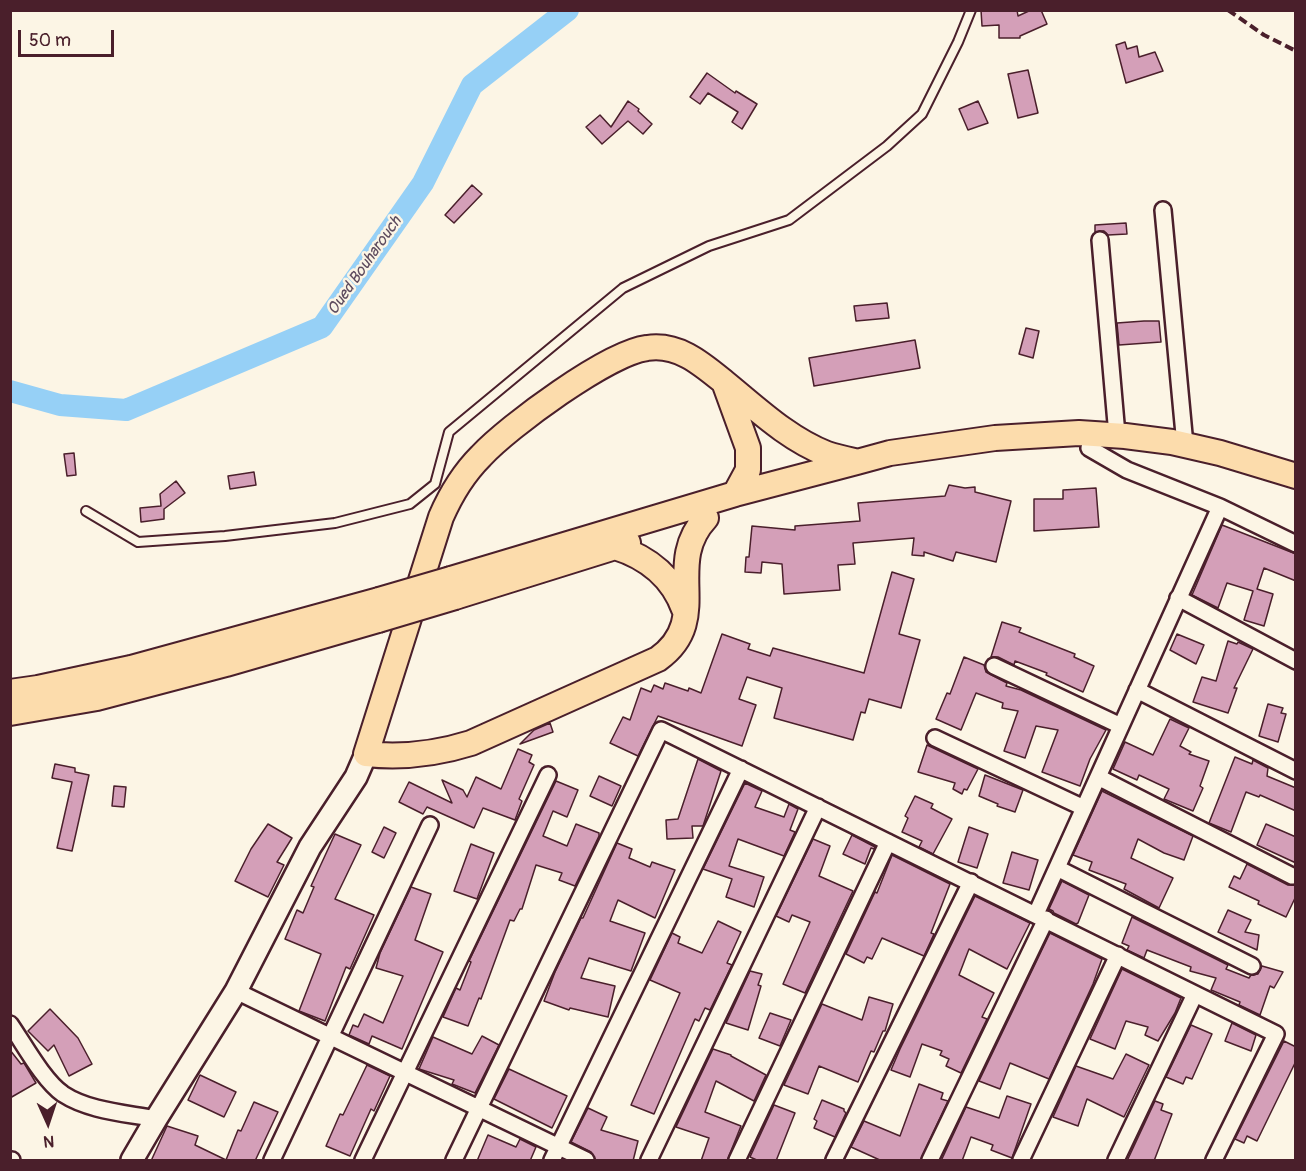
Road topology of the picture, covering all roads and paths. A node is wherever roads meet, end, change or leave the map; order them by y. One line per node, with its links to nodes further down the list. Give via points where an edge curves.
1 (971, 10): 10 (lane, via 922,114 887,146 789,220 709,246 623,288 449,432)
2 (1163, 210): 6 (street)
3 (1100, 240): 5 (street)
4 (724, 382): 8 (highway, via 805,444); 10 (highway, via 687,354 664,348 647,348 621,356 568,387 499,438); 12 (highway, via 748,448 748,470)
5 (1117, 435): 6 (highway); 8 (highway, via 995,438 890,453)
6 (1185, 445): 9 (highway)
7 (1089, 448): 11 (highway, via 1184,460); 13 (street, via 1127,470); 15 (highway, via 1020,450 890,469)
8 (857, 462): 12 (highway)
9 (1296, 476)
10 (444, 487): 14 (lane, via 410,504 335,523 138,542); 29 (highway, via 441,517)
11 (1296, 492)
12 (735, 494): 18 (highway)
13 (1220, 507): 16 (street); 19 (street)
14 (86, 511)
15 (706, 518): 17 (highway); 21 (highway, via 687,551)
16 (1296, 544)
17 (615, 547): 18 (highway); 21 (highway, via 643,558 665,576)
18 (453, 588): 20 (highway, bridge)
19 (1178, 598): 22 (street); 24 (street)
20 (379, 610): 25 (highway); 26 (highway, via 226,664 107,695)
21 (687, 614): 29 (highway, via 678,640 658,660 482,738 430,754)
22 (1296, 660)
23 (994, 666): 27 (street)
24 (1137, 690): 27 (street); 31 (street)
25 (10, 692)
26 (10, 713)
27 (1121, 726): 33 (street)
28 (935, 738): 35 (street)
29 (366, 754): 44 (main road, via 356,777 310,847)
30 (741, 769): 34 (street); 49 (street, via 661,730); 51 (street)
31 (1296, 771)
32 (548, 775): 48 (street)
33 (1098, 777): 35 (street); 39 (street)
34 (818, 807): 37 (street); 57 (street)
35 (1084, 808): 38 (street)
36 (430, 825): 47 (street)
37 (888, 842): 40 (street); 58 (street)
38 (1057, 868): 41 (street); 43 (street)
39 (1292, 876)
40 (971, 882): 41 (street); 59 (street)
41 (1041, 917): 42 (street); 60 (street)
42 (1118, 955): 45 (street); 61 (street)
43 (1252, 966)
44 (236, 992): 47 (street); 50 (main road)
45 (1195, 994): 62 (street); 63 (street, via 1276,1034)
46 (10, 1024): 50 (street, via 35,1063 61,1092 78,1102)
47 (330, 1037): 48 (street); 53 (street)
48 (406, 1074): 49 (street); 54 (street)
49 (478, 1109): 51 (street); 55 (street)
50 (156, 1119): 52 (main road)
51 (555, 1154): 56 (street)
52 (132, 1161)
53 (272, 1161)
54 (363, 1161)
55 (454, 1161)
56 (586, 1161)
57 (649, 1161)
58 (737, 1161)
59 (834, 1161)
60 (930, 1161)
61 (1021, 1161)
62 (1116, 1161)
63 (1214, 1161)

